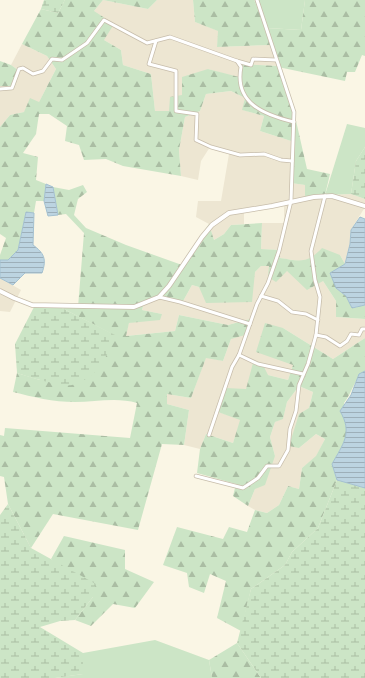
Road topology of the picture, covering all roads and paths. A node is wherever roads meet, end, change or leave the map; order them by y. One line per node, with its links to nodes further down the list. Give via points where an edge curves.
1 (257, 0): 3 (street)
2 (156, 41): 4 (street, via 170,37); 5 (street, via 147,42 104,20 87,43 62,60 52,59 43,71 33,74 23,68 19,69 12,88); 7 (street, via 149,64 176,71 176,111 197,114 196,140 211,148 240,155 264,154)
3 (276, 60): 4 (street, via 253,59 251,65); 6 (street, via 294,112)
4 (237, 61): 6 (street, via 241,67 239,79 243,96 270,116)
5 (0, 90)
6 (294, 122): 7 (street)
7 (292, 161): 9 (street)
8 (325, 196): 9 (street); 10 (street); 14 (street, via 311,251 320,297)
9 (291, 201): 12 (street, via 279,251); 13 (street, via 234,211 222,217 202,237)
10 (365, 206)
11 (0, 291): 13 (street, via 23,302 39,306 134,307)
12 (261, 296): 14 (street, via 278,301 292,312 306,314); 15 (street)
13 (159, 297): 15 (street)
14 (318, 320): 17 (street)
15 (250, 324): 18 (street)
16 (365, 329): 17 (street, via 359,334 351,334 340,346 326,337)
17 (316, 335): 19 (street)
18 (239, 355): 19 (street, via 258,364); 20 (street, via 232,367)
19 (303, 374): 21 (street, via 296,395 296,412 290,429 288,450 281,464 267,466 258,478 243,488)
20 (210, 435)
21 (196, 476)

